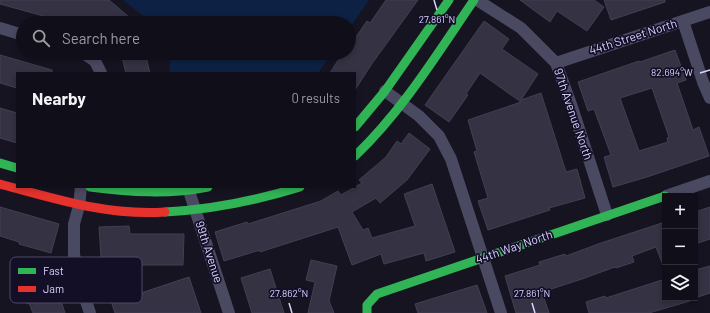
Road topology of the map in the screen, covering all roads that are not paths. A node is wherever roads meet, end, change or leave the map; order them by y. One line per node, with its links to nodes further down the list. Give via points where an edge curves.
1 (449, 0): 11 (street)
2 (474, 0): 13 (street)
3 (477, 0): 9 (street, 97th Avenue North, via 520,28)
4 (710, 12): 5 (street, 44th Street North)
5 (683, 21): 9 (street, 44th Street North); 12 (street)
6 (0, 28): 7 (street)
7 (16, 33)
8 (94, 60): 10 (street)
9 (556, 63): 29 (street, 97th Avenue North)
10 (100, 72)
11 (385, 91): 13 (street); 14 (street)
12 (710, 98)
13 (402, 104): 15 (street, via 374,139); 31 (street, via 419,116 439,136 451,159)
14 (356, 126)
15 (356, 155)
16 (0, 163): 17 (street)
17 (16, 168)
18 (710, 181): 25 (street, 44th Way North)
19 (0, 184): 27 (street)
20 (81, 188): 27 (street)
21 (102, 188): 24 (street)
22 (204, 188): 24 (street)
23 (296, 188): 28 (street)
24 (189, 192): 28 (street, 99th Avenue)
25 (674, 193)
26 (662, 197): 29 (street, 44th Way North)
27 (79, 206): 28 (street, via 122,212 159,213); 30 (street, via 74,224)
28 (195, 210): 35 (street, 99th Avenue)
29 (607, 215): 31 (street, 44th Way North)
30 (75, 257)
31 (483, 258): 33 (street, 44th Way North, via 376,294); 36 (street)
32 (87, 303): 34 (street)
33 (367, 309)
34 (90, 313)
35 (229, 313)
36 (501, 313)

